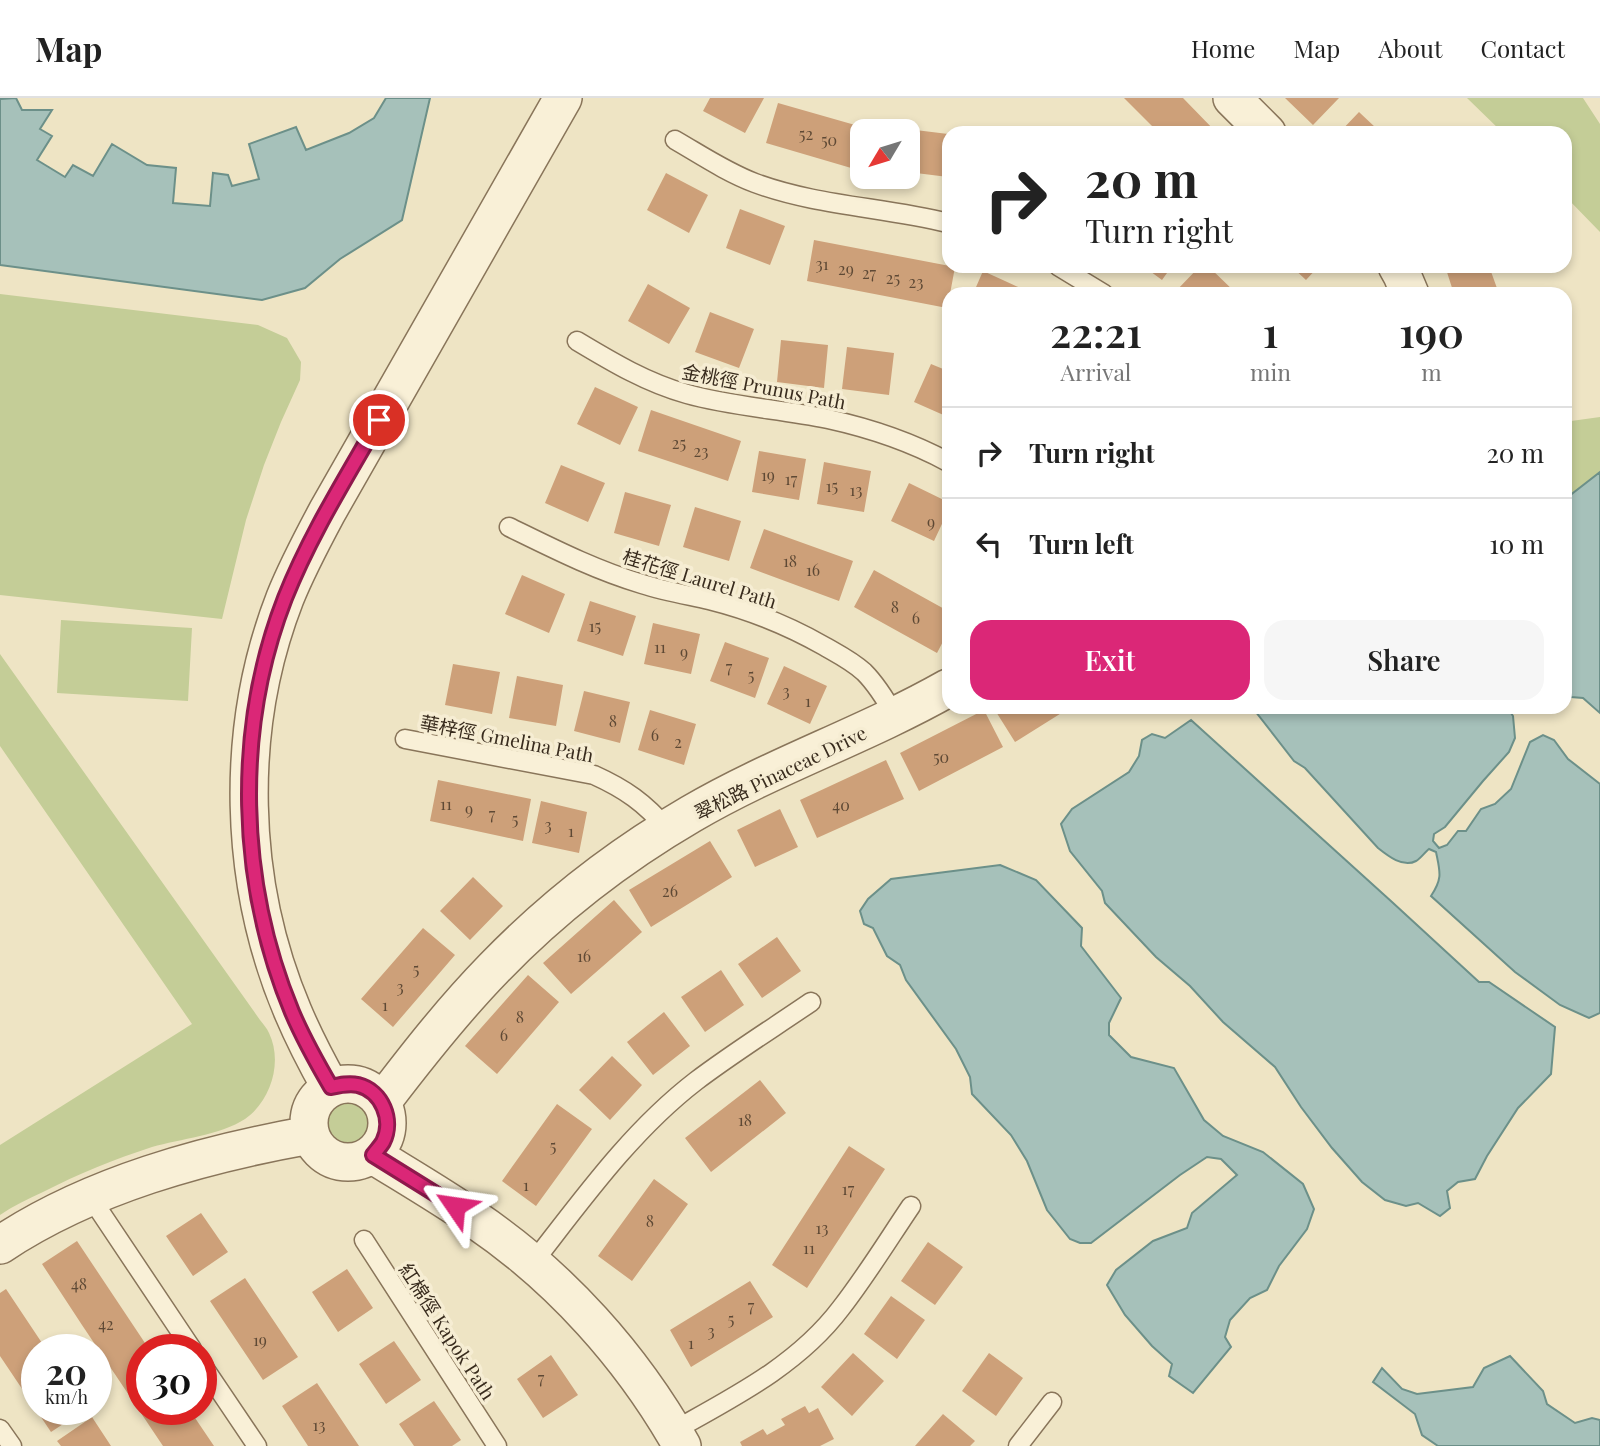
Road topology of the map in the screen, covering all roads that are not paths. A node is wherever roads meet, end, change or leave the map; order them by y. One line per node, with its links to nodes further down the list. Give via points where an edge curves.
1 (563, 98): 16 (street, via 304,554 270,644 259,691 249,787 256,884 265,931 292,1011)
2 (1232, 98): 3 (street)
3 (1260, 126)
4 (675, 140): 5 (lane, via 725,170 783,192)
5 (942, 222)
6 (1070, 273): 7 (lane)
7 (1092, 287)
8 (577, 341): 9 (lane, 金桃徑 Prunus Path, via 627,371 685,394 828,419)
9 (942, 459)
10 (509, 527): 12 (lane, 桂花徑 Laurel Path, via 607,572 743,611 814,640 864,672)
11 (942, 691): 12 (street, 翠松路 Pinaceae Drive)
12 (895, 716): 14 (street, 翠松路 Pinaceae Drive, via 746,785)
13 (405, 739): 14 (lane, 華梓徑 Gmelina Path, via 594,775 643,803)
14 (667, 829): 17 (street, 翠松路 Pinaceae Drive, via 587,884 539,924 452,1014)
15 (811, 1002): 24 (lane, via 696,1082 659,1114 596,1181)
16 (331, 1087): 17 (street, via 359,1085); 18 (street, via 312,1107)
17 (382, 1102): 19 (street, via 387,1130)
18 (310, 1135): 19 (street, via 317,1149 336,1161 359,1162); 20 (street, via 160,1171)
19 (373, 1155): 24 (street, via 477,1221)
20 (91, 1198): 23 (street); 25 (lane)
21 (911, 1206): 29 (lane, via 841,1310 818,1334 770,1375)
22 (364, 1240): 32 (lane, 紅棉徑 Kapok Path)
23 (0, 1245)
24 (532, 1264): 29 (street, via 604,1335)
25 (182, 1334)
26 (217, 1387): 31 (lane)
27 (1052, 1402): 33 (lane)
28 (0, 1429): 30 (lane)
29 (678, 1438)
30 (12, 1446)
31 (257, 1446)
32 (497, 1446)
33 (1018, 1446)

